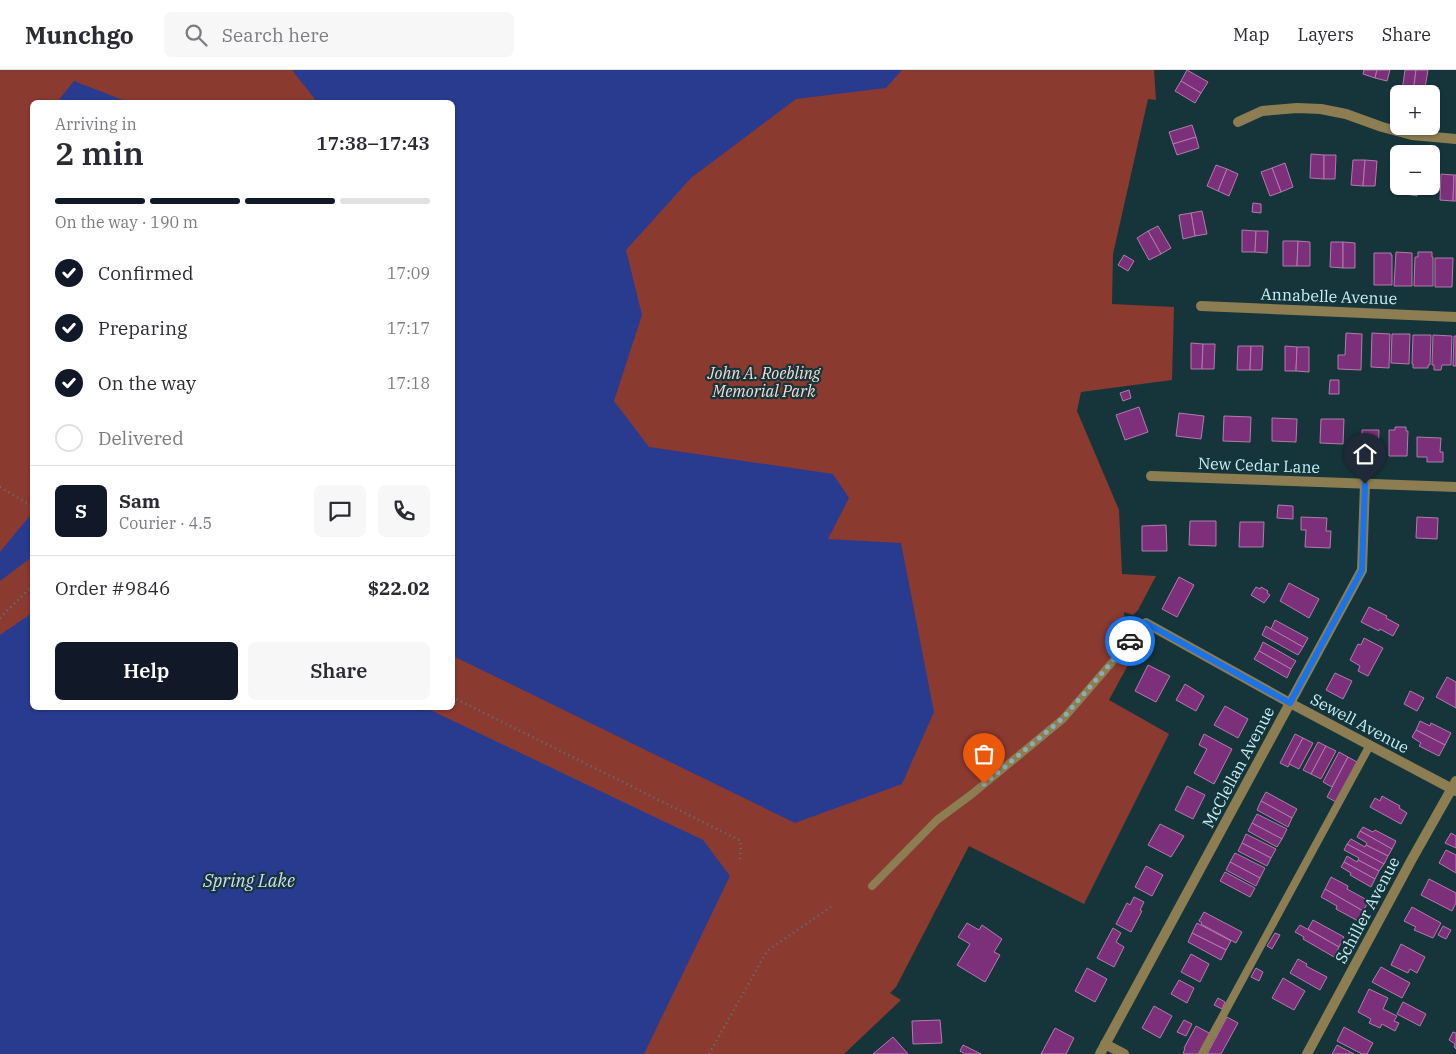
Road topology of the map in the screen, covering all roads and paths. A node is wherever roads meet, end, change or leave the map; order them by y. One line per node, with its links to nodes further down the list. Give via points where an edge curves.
1 (1238, 122): 2 (street, via 1262,110 1321,109 1412,135)
2 (1456, 139)
3 (1201, 306): 4 (street, Annabelle Avenue)
4 (1456, 317)
5 (1151, 476): 6 (street, New Cedar Lane)
6 (1365, 484): 8 (street, New Cedar Lane); 14 (street, McClellan Avenue, via 1362,570)
7 (0, 487): 9 (path)
8 (1456, 487)
9 (30, 504)
10 (30, 588): 11 (path)
11 (0, 618)
12 (1146, 623): 14 (street, Sewell Avenue); 18 (lane, via 1062,719 937,820)
13 (455, 698): 17 (path, via 742,840)
14 (1290, 703): 15 (street, Sewell Avenue); 20 (street, McClellan Avenue)
15 (1370, 745): 16 (street, Sewell Avenue); 24 (lane)
16 (1455, 787): 25 (street, Schiller Avenue)
17 (740, 862)
18 (872, 886)
19 (832, 906): 21 (path, via 767,951)
20 (1105, 1044): 22 (street, McClellan Avenue); 23 (street)
21 (709, 1054)
22 (1100, 1054)
23 (1124, 1054)
24 (1202, 1054)
25 (1306, 1054)

